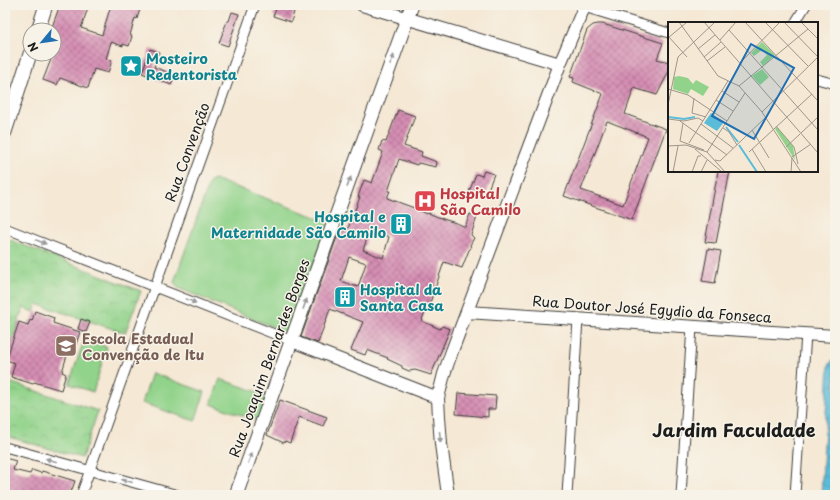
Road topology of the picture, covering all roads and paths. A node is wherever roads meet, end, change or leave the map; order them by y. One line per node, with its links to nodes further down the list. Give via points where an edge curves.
1 (46, 5): 8 (main road)
2 (255, 5): 17 (street, Rua Convenção)
3 (362, 5): 7 (street)
4 (412, 5): 7 (main road, Rua Joaquim Bernardes Borges)
5 (806, 5): 9 (street)
6 (585, 6): 10 (street); 12 (street)
7 (407, 18): 12 (street); 23 (main road, Rua Joaquim Bernardes Borges, one-way to 7)
8 (41, 22)
9 (796, 22)
10 (668, 33)
11 (27, 62): 15 (main road)
12 (560, 64): 18 (street)
13 (818, 79): 14 (street)
14 (835, 84)
15 (5, 132)
16 (5, 228): 17 (street, one-way to 17)
17 (155, 286): 23 (street, one-way to 23); 26 (street, Rua Convenção)
18 (467, 312): 19 (street, Rua Doutor José Egydio da Fonseca); 24 (street)
19 (578, 320): 20 (street, Rua Doutor José Egydio da Fonseca); 31 (street)
20 (692, 327): 21 (street, Rua Doutor José Egydio da Fonseca); 32 (street)
21 (806, 334): 22 (street, Rua Doutor José Egydio da Fonseca); 33 (street)
22 (835, 336)
23 (292, 341): 24 (street); 29 (main road, Rua Joaquim Bernardes Borges, one-way to 23)
24 (438, 398): 30 (street, one-way to 30)
25 (5, 447): 26 (street, one-way to 25)
26 (89, 470): 27 (street, Rua Convenção); 28 (street, one-way to 26)
27 (81, 495)
28 (178, 495)
29 (236, 495)
30 (448, 495)
31 (566, 495)
32 (680, 495)
33 (795, 495)

